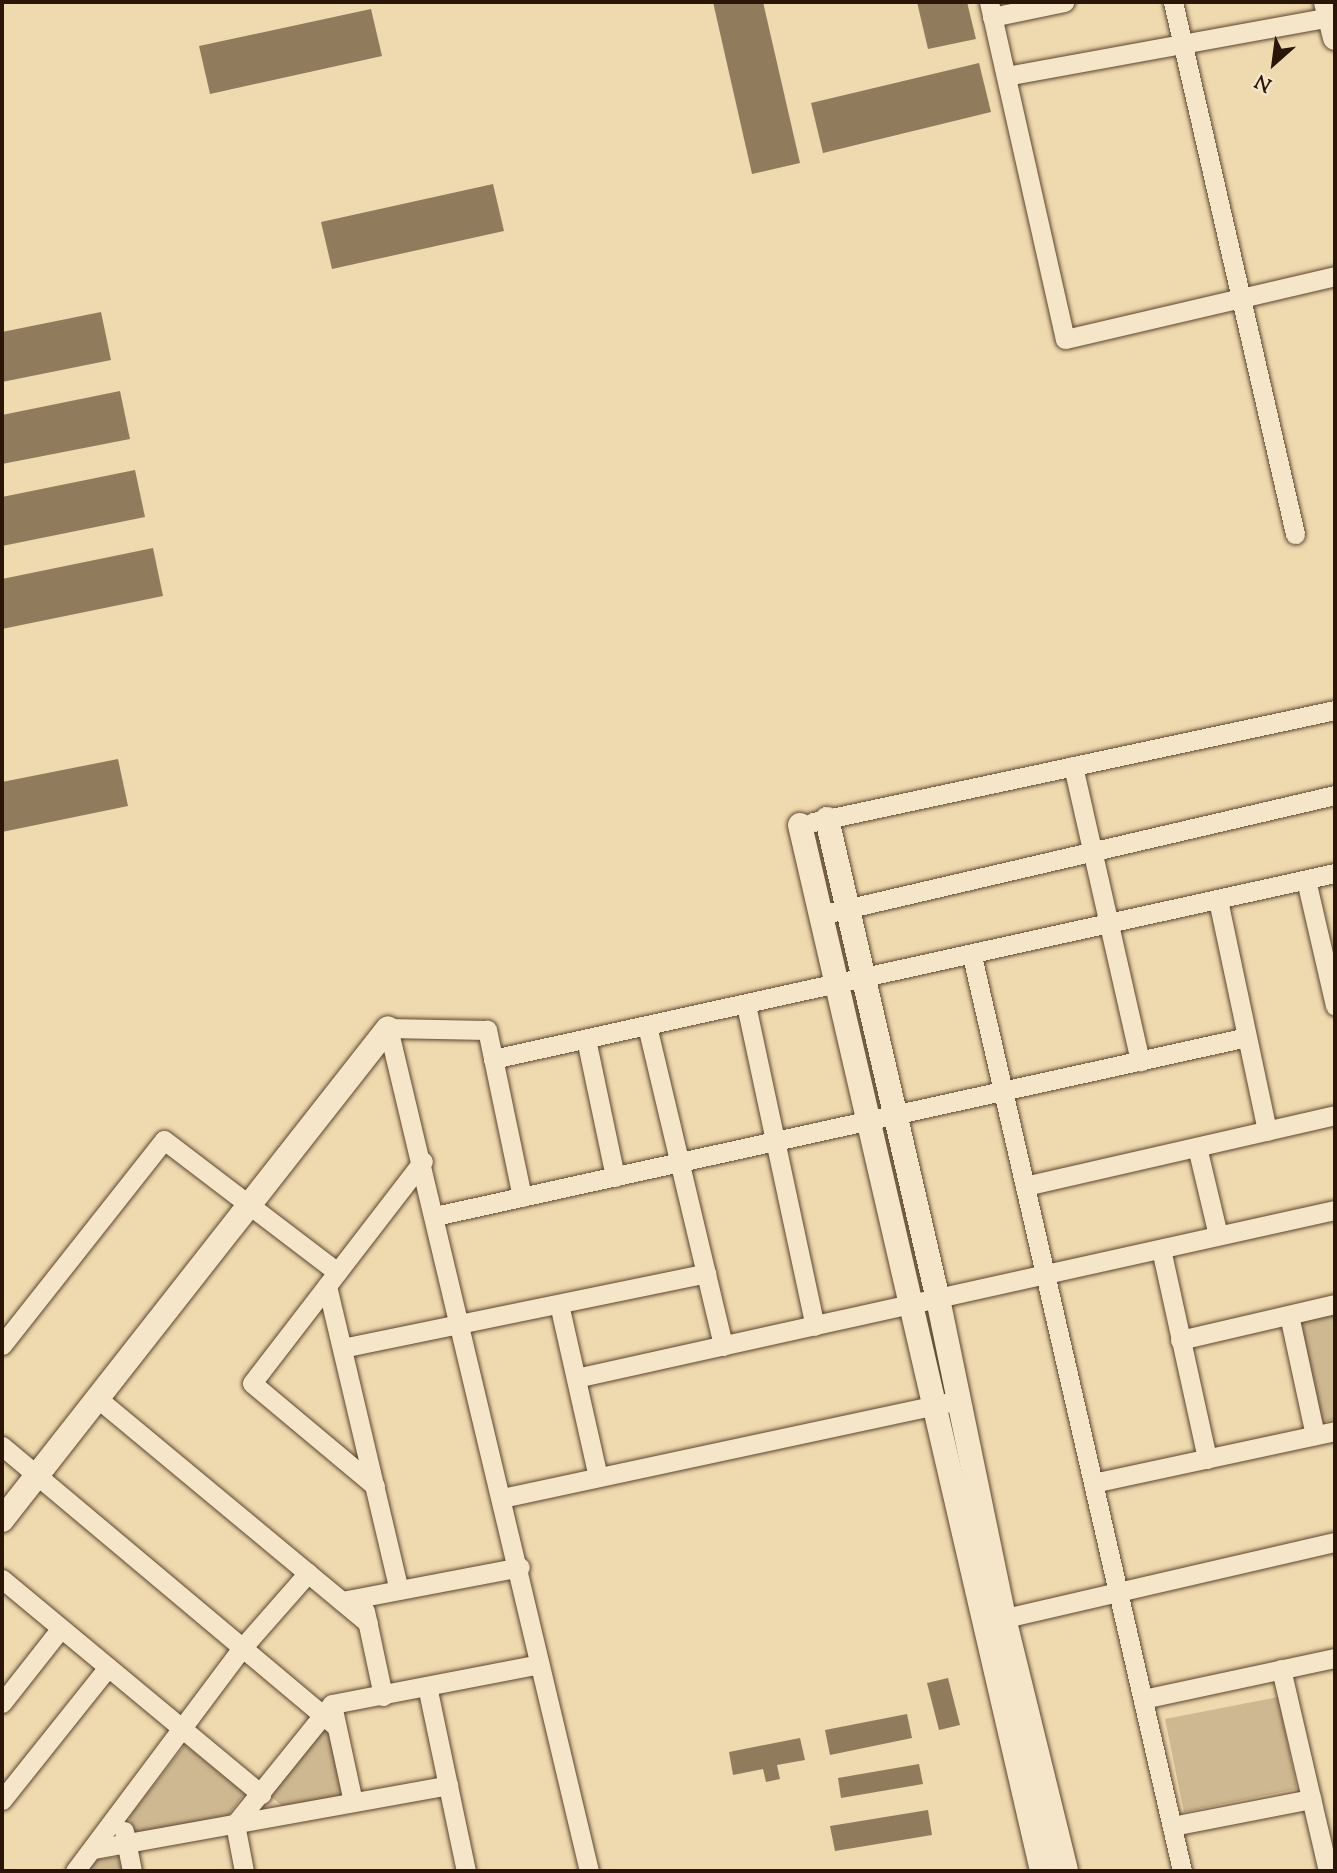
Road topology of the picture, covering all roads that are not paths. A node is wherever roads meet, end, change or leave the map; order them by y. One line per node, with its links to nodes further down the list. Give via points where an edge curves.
1 (1063, 2): 3 (street)
2 (1173, 2): 5 (street)
3 (991, 9): 6 (street)
4 (1331, 19): 5 (street)
5 (1183, 44): 6 (street); 8 (street)
6 (1006, 76): 8 (street, via 1065,339)
7 (1335, 276): 8 (street)
8 (1240, 296): 9 (street)
9 (1295, 534)
10 (1335, 710): 11 (street)
11 (1073, 766): 13 (street); 15 (street)
12 (1335, 795): 15 (street)
13 (827, 819): 14 (street); 19 (street)
14 (800, 825): 20 (street)
15 (1093, 851): 19 (street); 21 (street)
16 (1335, 873): 17 (street)
17 (1306, 880): 18 (street); 26 (street)
18 (1218, 900): 21 (street); 29 (street)
19 (846, 909): 20 (street); 23 (street)
20 (820, 915): 24 (street)
21 (1109, 924): 22 (street); 32 (street)
22 (972, 956): 23 (street); 33 (street)
23 (865, 979): 24 (street); 35 (street)
24 (836, 986): 25 (street); 36 (street)
25 (746, 1005): 27 (street); 38 (street)
26 (1335, 1006)
27 (647, 1026): 30 (street); 41 (street)
28 (388, 1028): 31 (street, via 487,1030); 40 (street); 45 (street)
29 (1247, 1037): 32 (street); 37 (street)
30 (586, 1039): 31 (street); 42 (street)
31 (493, 1059): 44 (street)
32 (1140, 1061): 33 (street)
33 (1003, 1093): 35 (street); 43 (street)
34 (1335, 1115): 37 (street)
35 (895, 1117): 36 (street); 53 (street)
36 (867, 1124): 38 (street); 56 (street)
37 (1267, 1131): 39 (street)
38 (776, 1143): 41 (street); 60 (street)
39 (1197, 1147): 43 (street); 48 (street)
40 (423, 1161): 47 (street); 52 (street)
41 (679, 1164): 42 (street); 50 (street)
42 (615, 1177): 44 (street)
43 (1025, 1186): 51 (street)
44 (522, 1197): 47 (street)
45 (248, 1207): 52 (street); 58 (street, via 163,1140); 66 (street)
46 (1335, 1210): 48 (street)
47 (435, 1216): 59 (street)
48 (1218, 1235): 49 (street)
49 (1161, 1250): 51 (street); 61 (street)
50 (706, 1273): 54 (street); 63 (street)
51 (1045, 1275): 53 (street); 75 (street)
52 (332, 1279): 64 (street); 76 (street, via 253,1383)
53 (938, 1299): 56 (street); 67 (street)
54 (559, 1304): 59 (street); 65 (street)
55 (1335, 1304): 57 (street)
56 (910, 1306): 60 (street); 68 (street)
57 (1289, 1315): 61 (street); 70 (street)
58 (8, 1324): 62 (street)
59 (459, 1324): 64 (street); 77 (street)
60 (815, 1326): 63 (street)
61 (1180, 1340): 72 (street)
62 (2, 1345)
63 (723, 1346): 65 (street)
64 (342, 1348): 76 (street)
65 (576, 1378): 74 (street)
66 (97, 1398): 73 (street); 81 (street)
67 (959, 1400): 68 (street); 87 (street)
68 (933, 1404): 74 (street); 87 (street)
69 (1335, 1430): 70 (street)
70 (1315, 1435): 72 (street)
71 (2, 1446): 73 (street)
72 (1207, 1459): 75 (street)
73 (37, 1475): 78 (street); 90 (street)
74 (598, 1477): 77 (street)
75 (1093, 1483): 84 (street)
76 (375, 1486): 83 (street)
77 (502, 1498): 80 (street)
78 (2, 1520)
79 (1335, 1542): 84 (street)
80 (520, 1567): 83 (street); 92 (street)
81 (308, 1573): 86 (street); 90 (street)
82 (2, 1579): 89 (street)
83 (399, 1590): 85 (street)
84 (1118, 1592): 87 (street); 97 (street)
85 (362, 1597): 86 (street); 88 (street)
86 (342, 1601): 88 (street)
87 (995, 1620): 116 (street); 117 (street)
88 (368, 1623): 96 (street)
89 (61, 1628): 93 (street); 98 (street)
90 (242, 1648): 99 (street); 100 (street)
91 (1335, 1658): 94 (street)
92 (539, 1664): 95 (street); 115 (street)
93 (107, 1667): 100 (street); 104 (street)
94 (1281, 1669): 97 (street); 103 (street)
95 (427, 1686): 96 (street); 101 (street)
96 (383, 1696): 99 (street)
97 (1143, 1699): 108 (street)
98 (2, 1703)
99 (330, 1715): 102 (street); 105 (street)
100 (180, 1728): 102 (street); 106 (street)
101 (448, 1785): 105 (street); 114 (street)
102 (261, 1794): 107 (street)
103 (1311, 1799): 108 (street); 119 (street)
104 (2, 1800)
105 (353, 1802): 107 (street)
106 (120, 1815): 109 (street); 110 (street)
107 (235, 1824): 109 (street); 113 (street)
108 (1172, 1826): 118 (street)
109 (126, 1844): 110 (street); 112 (street)
110 (94, 1849): 111 (street)
111 (75, 1871)
112 (132, 1871)
113 (244, 1871)
114 (466, 1871)
115 (589, 1871)
116 (1042, 1871)
117 (1066, 1871)
118 (1182, 1871)
119 (1328, 1871)

